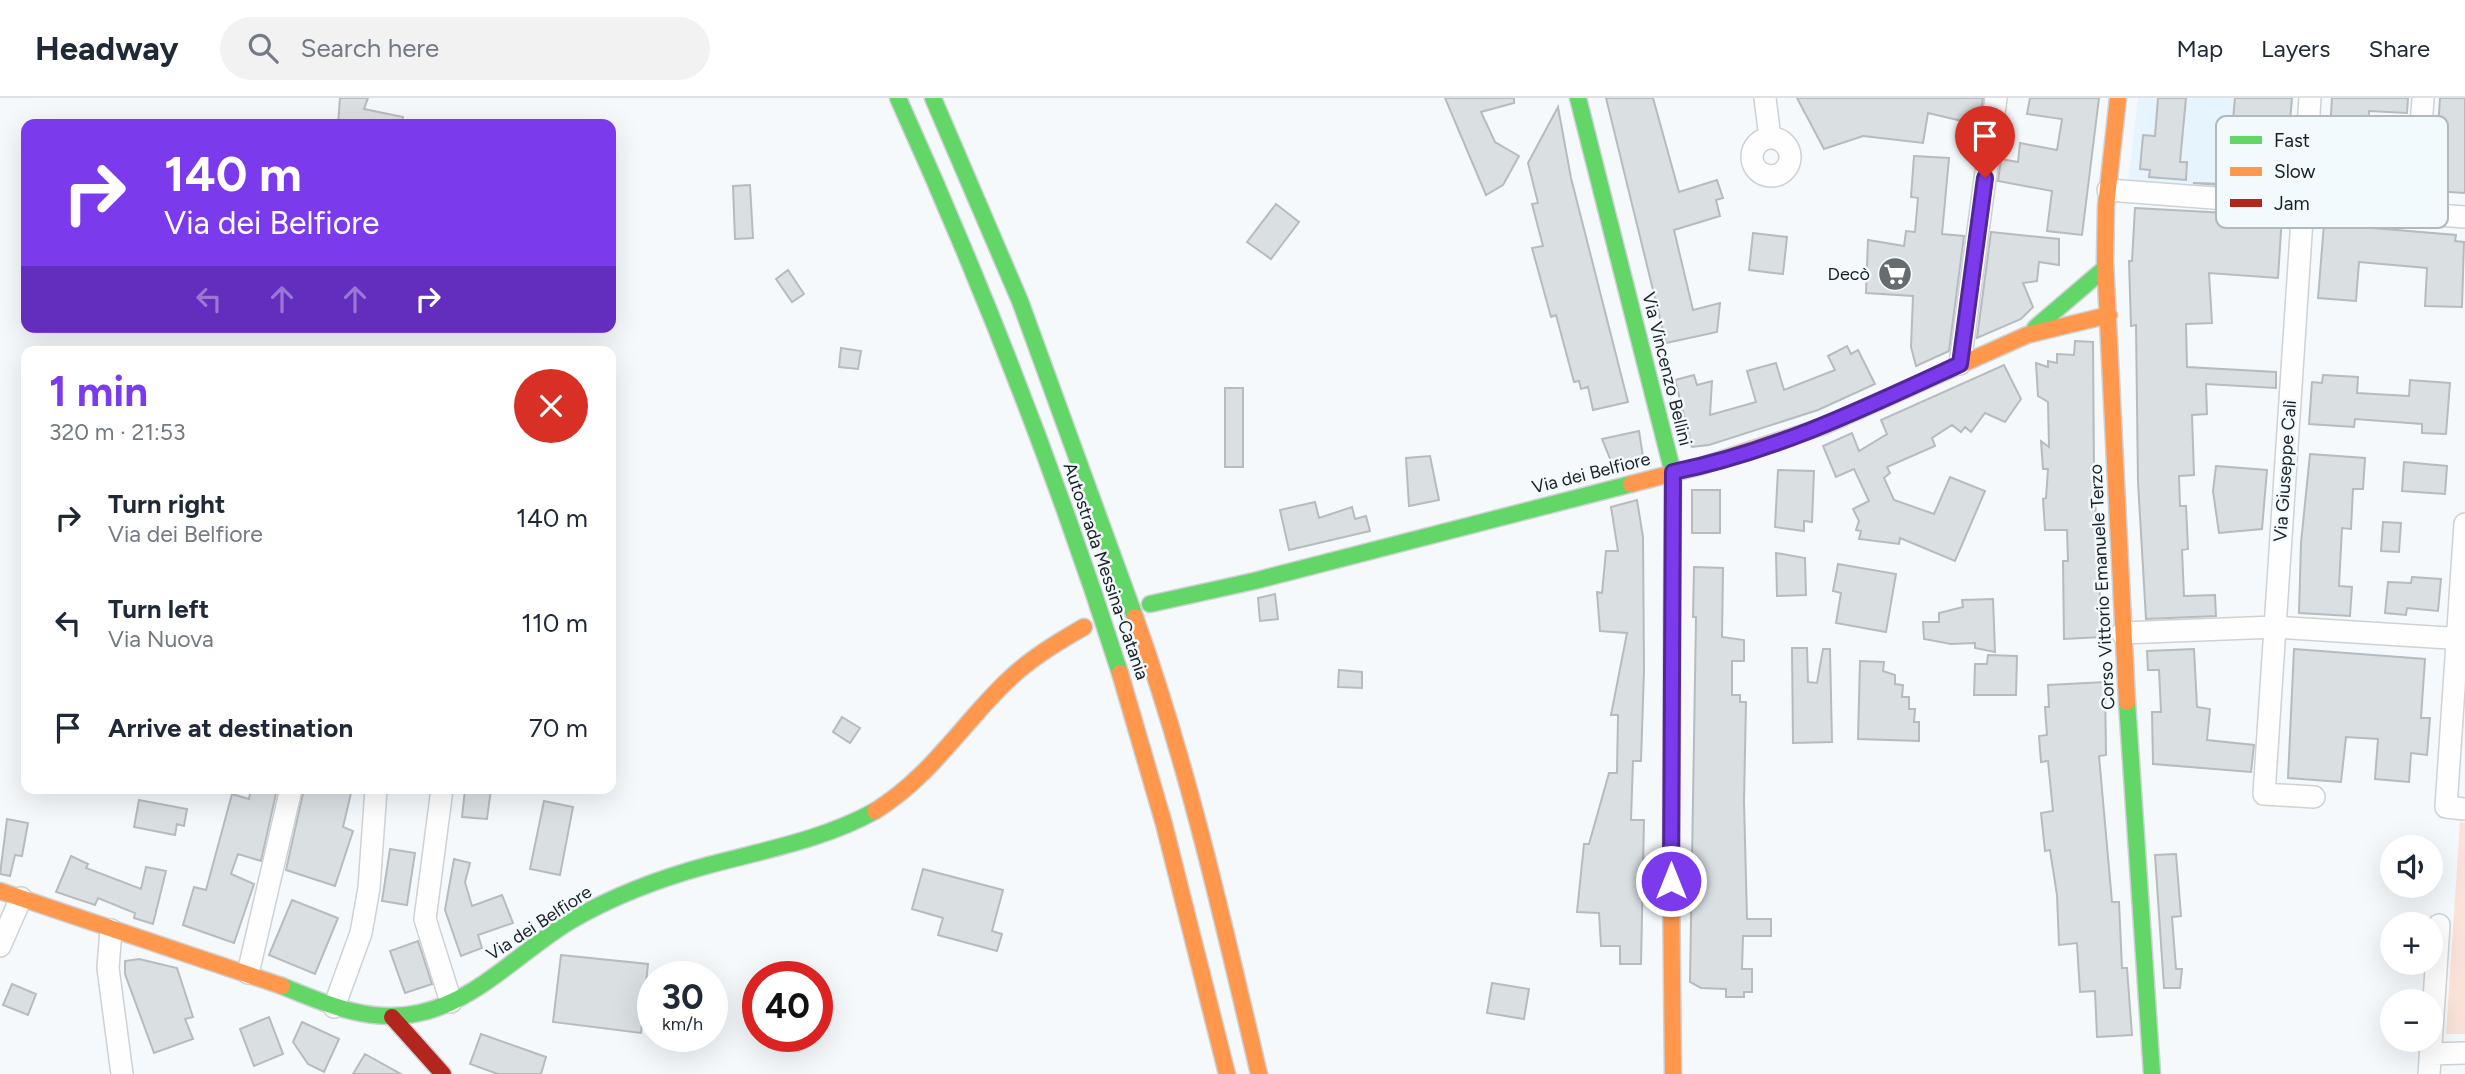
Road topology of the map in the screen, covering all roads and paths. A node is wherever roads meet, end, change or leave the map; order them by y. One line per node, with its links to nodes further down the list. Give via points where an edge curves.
1 (898, 98): 44 (main road, Autostrada Messina-Catania, via 1005,351 1122,673 1167,827)
2 (933, 98): 45 (main road, Autostrada Messina-Catania, via 1020,301 1152,665 1211,870)
3 (1578, 98): 19 (main road, Via Vincenzo Bellini)
4 (1765, 98): 11 (street)
5 (1996, 98): 18 (street)
6 (2118, 98): 12 (main road, Corso Vittorio Emanuele Terzo)
7 (2310, 98): 9 (street, Via Giuseppe Calì)
8 (2423, 98): 10 (street)
9 (2309, 116)
10 (2422, 116)
11 (1770, 138)
12 (2108, 190): 13 (street); 15 (main road, Corso Vittorio Emanuele Terzo)
13 (2216, 199)
14 (2302, 228): 23 (street, Via Giuseppe Calì)
15 (2104, 269): 16 (main road, Corso Vittorio Emanuele Terzo); 17 (main road)
16 (2109, 316): 17 (main road); 24 (main road, Corso Vittorio Emanuele Terzo)
17 (2027, 335): 18 (main road, Via dei Belfiore)
18 (1960, 364): 19 (main road, Via dei Belfiore, via 1824,426)
19 (1673, 472): 21 (main road, Via dei Belfiore); 46 (main road, Via Vincenzo Bellini)
20 (2465, 524): 25 (street)
21 (1150, 604)
22 (1084, 627): 37 (main road, Via dei Belfiore, via 1045,650 1004,684 922,779 896,798 822,834 693,867 591,909)
23 (2275, 627): 24 (street); 25 (street); 29 (street, Via Giuseppe Calì, via 2264,794)
24 (2122, 633): 47 (main road, Corso Vittorio Emanuele Terzo)
25 (2461, 638): 30 (street)
26 (290, 794): 35 (street)
27 (376, 794): 38 (street, via 363,922)
28 (441, 794): 37 (street, via 425,919)
29 (2314, 797)
30 (2456, 808)
31 (0, 891): 32 (main road, Via dei Belfiore)
32 (21, 898): 33 (main road, Via dei Belfiore); 34 (street)
33 (111, 930): 35 (main road, Via dei Belfiore); 42 (street, via 108,968)
34 (0, 946)
35 (248, 973): 38 (main road, Via dei Belfiore)
36 (2436, 975): 41 (street)
37 (451, 1002): 39 (main road, Via dei Belfiore)
38 (334, 1007): 39 (main road, Via dei Belfiore)
39 (392, 1017): 43 (main road)
40 (2465, 1053): 41 (street)
41 (2430, 1064)
42 (122, 1074)
43 (443, 1074)
44 (1227, 1074)
45 (1259, 1074)
46 (1673, 1074)
47 (2152, 1074)

